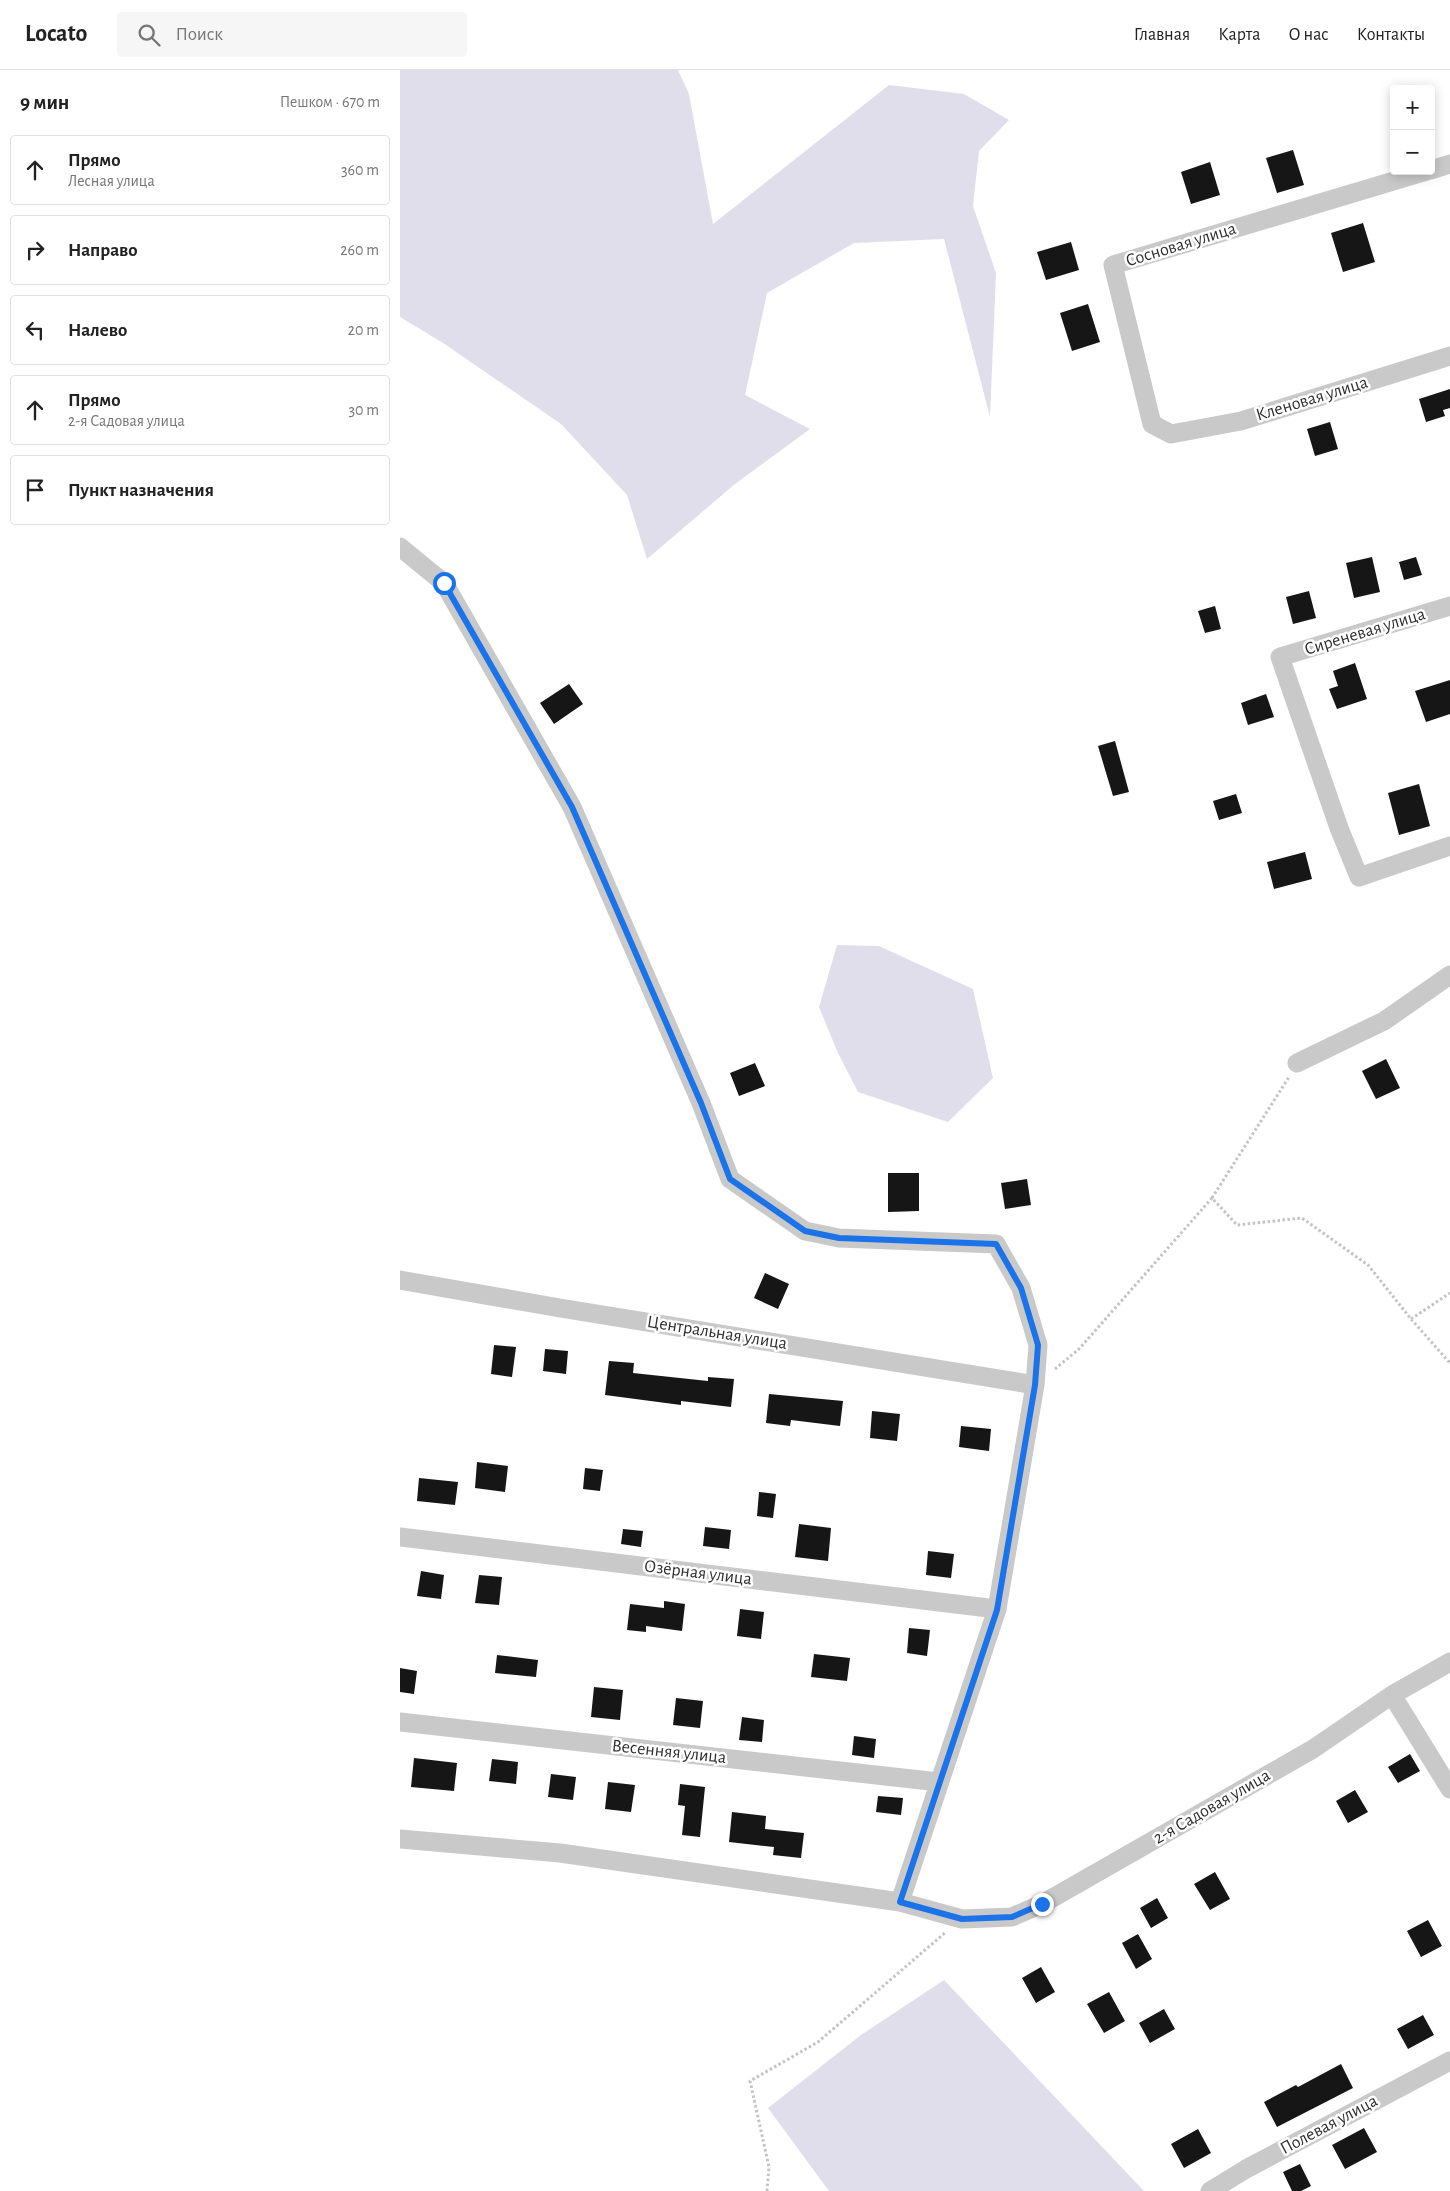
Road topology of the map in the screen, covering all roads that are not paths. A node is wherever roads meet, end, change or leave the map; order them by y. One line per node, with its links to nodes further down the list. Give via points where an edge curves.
1 (1450, 164): 2 (street)
2 (1435, 169)
3 (1414, 175): 5 (street, Сосновая улица, via 1112,265 1152,424)
4 (1450, 356): 5 (street, Кленовая улица, via 1241,421)
5 (1171, 434)
6 (400, 547): 12 (street, via 444,583 572,807 701,1103 730,1179 805,1231 839,1238 996,1244 1021,1288 1038,1345)
7 (1450, 606): 8 (street, Сиреневая улица, via 1280,657 1359,877)
8 (1450, 846)
9 (1450, 975): 10 (street, via 1384,1021)
10 (1297, 1064)
11 (400, 1280): 12 (street, Центральная улица)
12 (1035, 1385): 14 (street)
13 (400, 1537): 14 (street, Озёрная улица)
14 (997, 1610): 18 (street)
15 (1450, 1662): 16 (street, 2-я Садовая улица)
16 (1392, 1695): 19 (street); 21 (street, 2-я Садовая улица, via 1313,1749 1042,1904 1012,1917 962,1919)
17 (400, 1722): 18 (street, Весенняя улица)
18 (938, 1782): 21 (street)
19 (1450, 1789)
20 (400, 1839): 21 (street, 2-я Садовая улица, via 560,1853)
21 (900, 1902)
22 (1450, 2061): 23 (street, Полевая улица)
23 (1210, 2191)

